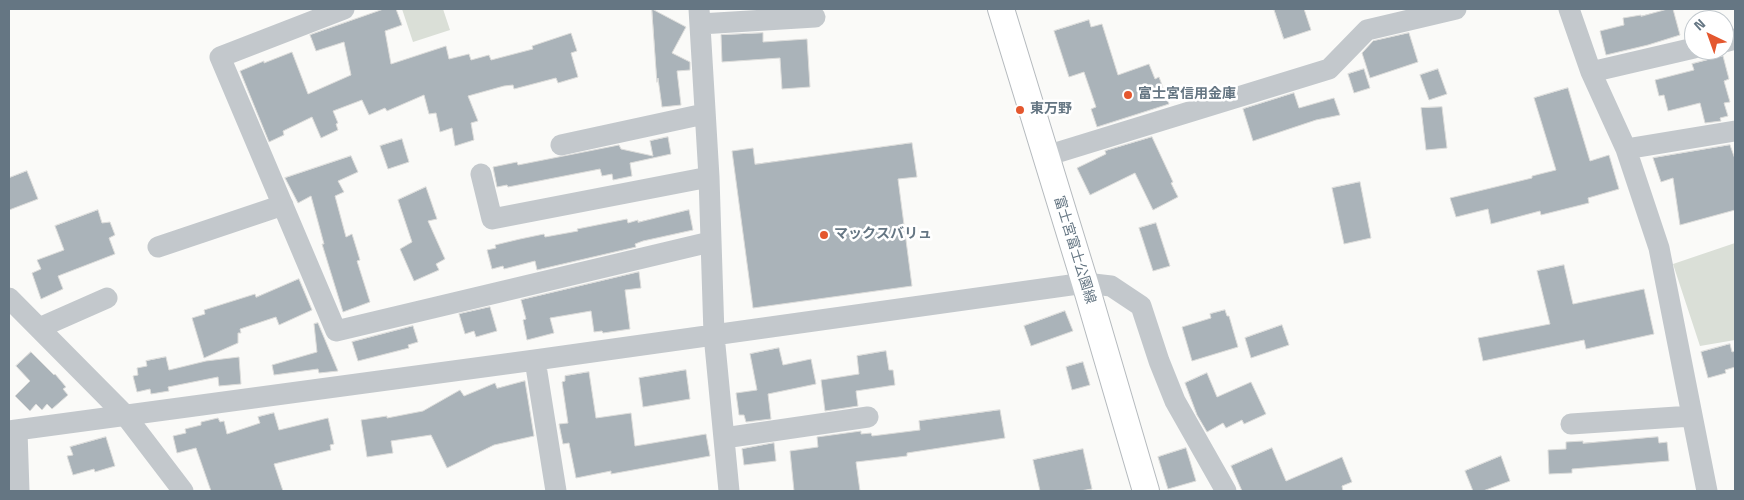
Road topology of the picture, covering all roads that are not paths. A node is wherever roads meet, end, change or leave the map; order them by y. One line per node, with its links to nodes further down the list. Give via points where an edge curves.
1 (344, 9): 17 (street, via 220,57)
2 (1000, 9): 14 (main road, 富士宮富士公園線)
3 (1456, 9): 6 (street)
4 (1569, 9): 9 (street)
5 (700, 16): 7 (street); 10 (street)
6 (1392, 16): 14 (street, via 1367,30 1329,69)
7 (815, 17)
8 (1684, 50): 9 (street)
9 (1591, 72): 13 (street)
10 (704, 114): 12 (street); 16 (street)
11 (1735, 131): 13 (street)
12 (561, 146)
13 (1626, 149): 27 (street, via 1659,248)
14 (1046, 156): 20 (main road, 富士宮富士公園線)
15 (481, 174): 16 (street, via 492,218)
16 (709, 177): 18 (street)
17 (283, 205): 18 (street, via 336,331); 19 (street)
18 (710, 242): 24 (street)
19 (158, 247)
20 (1084, 283): 24 (street); 36 (main road, 富士宮富士公園線); 37 (street, via 1111,286 1141,306 1175,402)
21 (9, 298): 23 (street)
22 (107, 298): 23 (street)
23 (39, 328): 26 (street)
24 (714, 335): 25 (street); 31 (street)
25 (535, 360): 26 (street); 34 (street)
26 (125, 415): 30 (street); 33 (street)
27 (1692, 416): 29 (street); 38 (street)
28 (868, 417): 31 (street)
29 (1571, 424)
30 (13, 431): 32 (street)
31 (724, 438): 35 (street)
32 (19, 491)
33 (183, 491)
34 (556, 491)
35 (729, 491)
36 (1146, 491)
37 (1226, 491)
38 (1707, 491)

